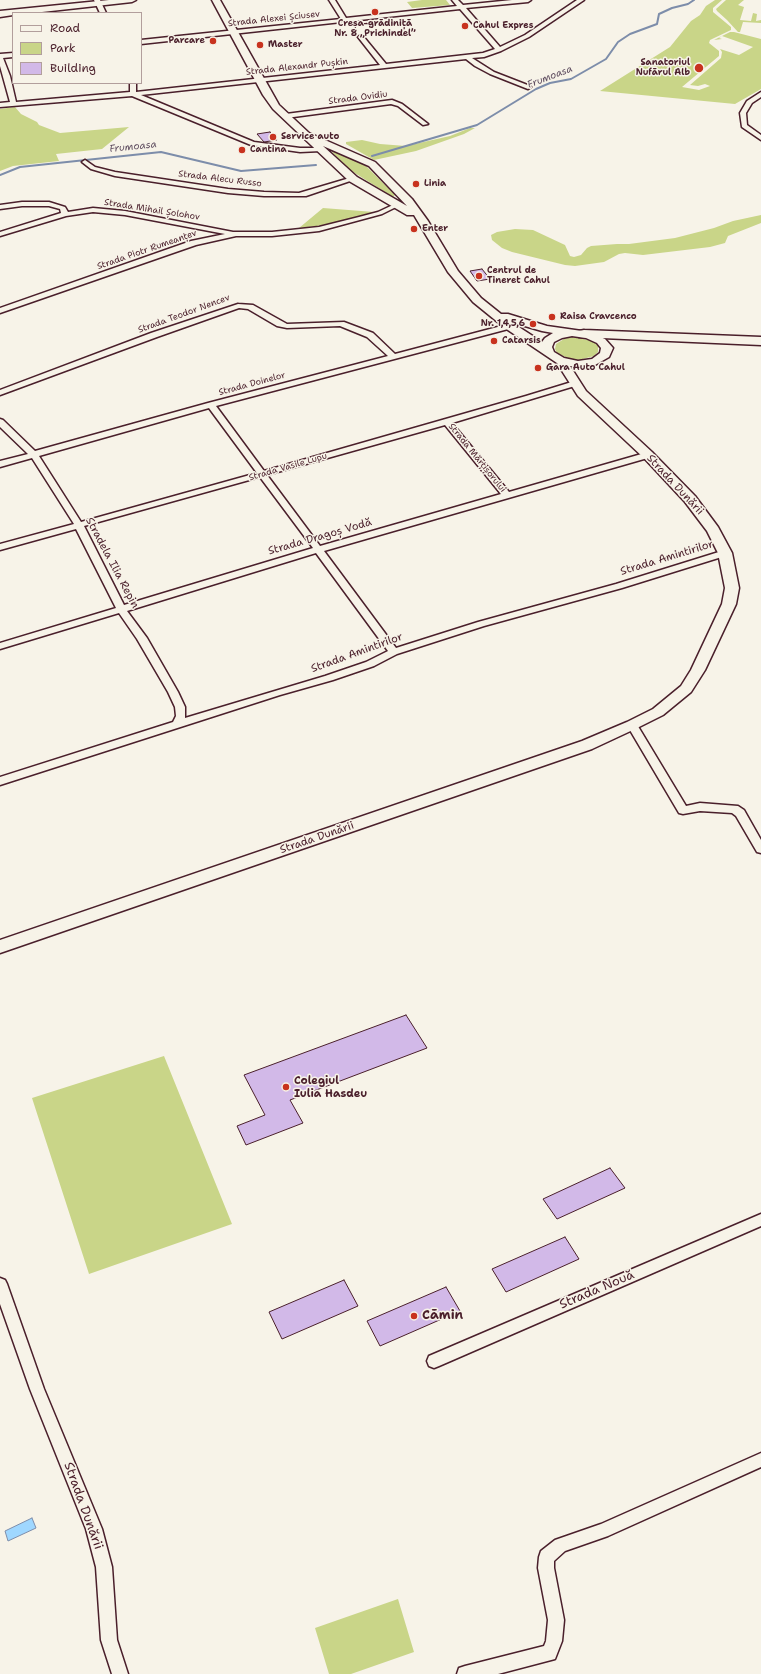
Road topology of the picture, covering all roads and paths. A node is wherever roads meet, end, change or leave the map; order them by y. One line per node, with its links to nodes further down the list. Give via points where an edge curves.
1 (132, 0): 7 (main road)
2 (216, 0): 14 (main road)
3 (332, 0): 13 (street)
4 (455, 0): 8 (street)
5 (528, 0): 8 (street, Strada Alexei Șciusev)
6 (581, 0): 17 (street, Strada Alexandr Pușkin, via 527,36)
7 (98, 2): 9 (main road); 10 (street)
8 (462, 8): 13 (street, Strada Alexei Șciusev); 17 (street)
9 (16, 12)
10 (103, 12)
11 (12, 13): 12 (main road)
12 (0, 14)
13 (345, 21): 14 (street, Strada Alexei Șciusev)
14 (234, 32): 16 (street, Strada Alexei Șciusev); 22 (main road)
15 (361, 37): 21 (street)
16 (142, 42)
17 (499, 50): 20 (street, Strada Alexandr Pușkin)
18 (12, 55): 19 (street)
19 (0, 57): 28 (street)
20 (467, 57): 21 (street, Strada Alexandr Pușkin); 24 (street, via 492,73)
21 (385, 67): 22 (street, Strada Alexandr Pușkin)
22 (260, 80): 25 (street, Strada Alexandr Pușkin); 31 (main road, via 272,102)
23 (132, 84): 25 (street)
24 (528, 87)
25 (133, 94): 28 (street, Strada Alexandr Pușkin); 36 (street, via 253,144)
26 (761, 94): 27 (street)
27 (749, 102): 29 (street); 34 (street, via 743,113 744,126)
28 (13, 103): 30 (street, Strada Alexandr Pușkin)
29 (761, 104)
30 (0, 105)
31 (286, 116): 32 (street, Strada Ovidiu, via 392,102); 33 (main road)
32 (425, 124)
33 (307, 135): 35 (main road); 36 (main road)
34 (761, 138)
35 (336, 148): 36 (main road); 39 (main road, via 370,162)
36 (322, 150): 38 (main road)
37 (85, 162): 38 (street, Strada Alecu Russo, via 94,168 115,174 228,191 276,195 306,194)
38 (353, 179): 40 (main road)
39 (401, 195): 40 (main road, via 394,199); 44 (main road)
40 (384, 198): 41 (main road)
41 (397, 204): 44 (main road); 46 (street, Strada Piotr Rumeanțev, via 361,219 319,228 272,234)
42 (0, 207): 43 (street, via 56,205 63,208)
43 (65, 214): 45 (street, Strada Mihail Șolohov); 46 (street, Strada Mihail Șolohov, via 106,211)
44 (423, 221): 48 (main road, via 458,279)
45 (0, 234)
46 (236, 234): 47 (street, Strada Piotr Rumeanțev, via 177,248)
47 (0, 312)
48 (491, 312): 49 (main road); 50 (main road, via 546,329)
49 (509, 326): 54 (main road); 55 (street, Strada Doinelor)
50 (578, 334): 51 (main road); 53 (main road, via 601,341); 54 (main road, via 563,334 552,338 546,345)
51 (652, 336): 52 (main road); 53 (main road)
52 (761, 341)
53 (607, 348): 57 (main road, via 604,357)
54 (546, 350): 56 (main road)
55 (393, 356): 58 (street, Strada Teodor Nencev, via 370,335 341,324 287,326 250,307 238,306); 59 (street, Strada Doinelor)
56 (561, 361): 57 (main road, Strada Dunării); 57 (main road, via 578,364)
57 (584, 378): 60 (street, Strada Vasile Lupu, via 530,398); 63 (main road, Strada Dunării)
58 (0, 393)
59 (211, 405): 62 (street, Strada Doinelor); 65 (street)
60 (446, 421): 65 (street, Strada Vasile Lupu); 66 (street, Strada Mărțișorului)
61 (0, 422): 62 (street, Stradela Ilia Repin)
62 (34, 455): 64 (street, Strada Doinelor); 67 (street, Stradela Ilia Repin)
63 (648, 455): 66 (street, Strada Dragoș Vodă); 70 (main road, Strada Dunării, via 703,514)
64 (0, 464)
65 (262, 474): 67 (street, Strada Vasile Lupu); 69 (street)
66 (507, 496): 69 (street, Strada Dragoș Vodă)
67 (79, 525): 68 (street, Strada Vasile Lupu); 71 (street, Stradela Ilia Repin)
68 (0, 546)
69 (317, 550): 71 (street, Strada Dragoș Vodă); 73 (street)
70 (725, 553): 73 (street, Strada Amintirilor); 75 (main road, Strada Dunării, via 732,588 730,604 698,670 686,689 658,712)
71 (121, 609): 72 (street, Strada Dragoș Vodă); 74 (street, Stradela Ilia Repin, via 142,638 158,670 174,692 181,716)
72 (0, 646)
73 (394, 652): 74 (street, Strada Amintirilor, via 370,664)
74 (177, 725): 76 (street, Strada Amintirilor)
75 (632, 725): 77 (street, via 683,810 700,807 734,809 740,813); 78 (main road, Strada Dunării, via 587,745)
76 (0, 781)
77 (761, 849)
78 (0, 947)
79 (761, 1220): 81 (street, Strada Nouă)
80 (0, 1284): 83 (street, Strada Dunării, via 37,1388 94,1529 104,1567 109,1640)
81 (434, 1361)
82 (761, 1460): 84 (street, via 603,1531 560,1545 547,1557 546,1568 556,1620 554,1641 549,1653)
83 (120, 1674)
84 (465, 1674)

